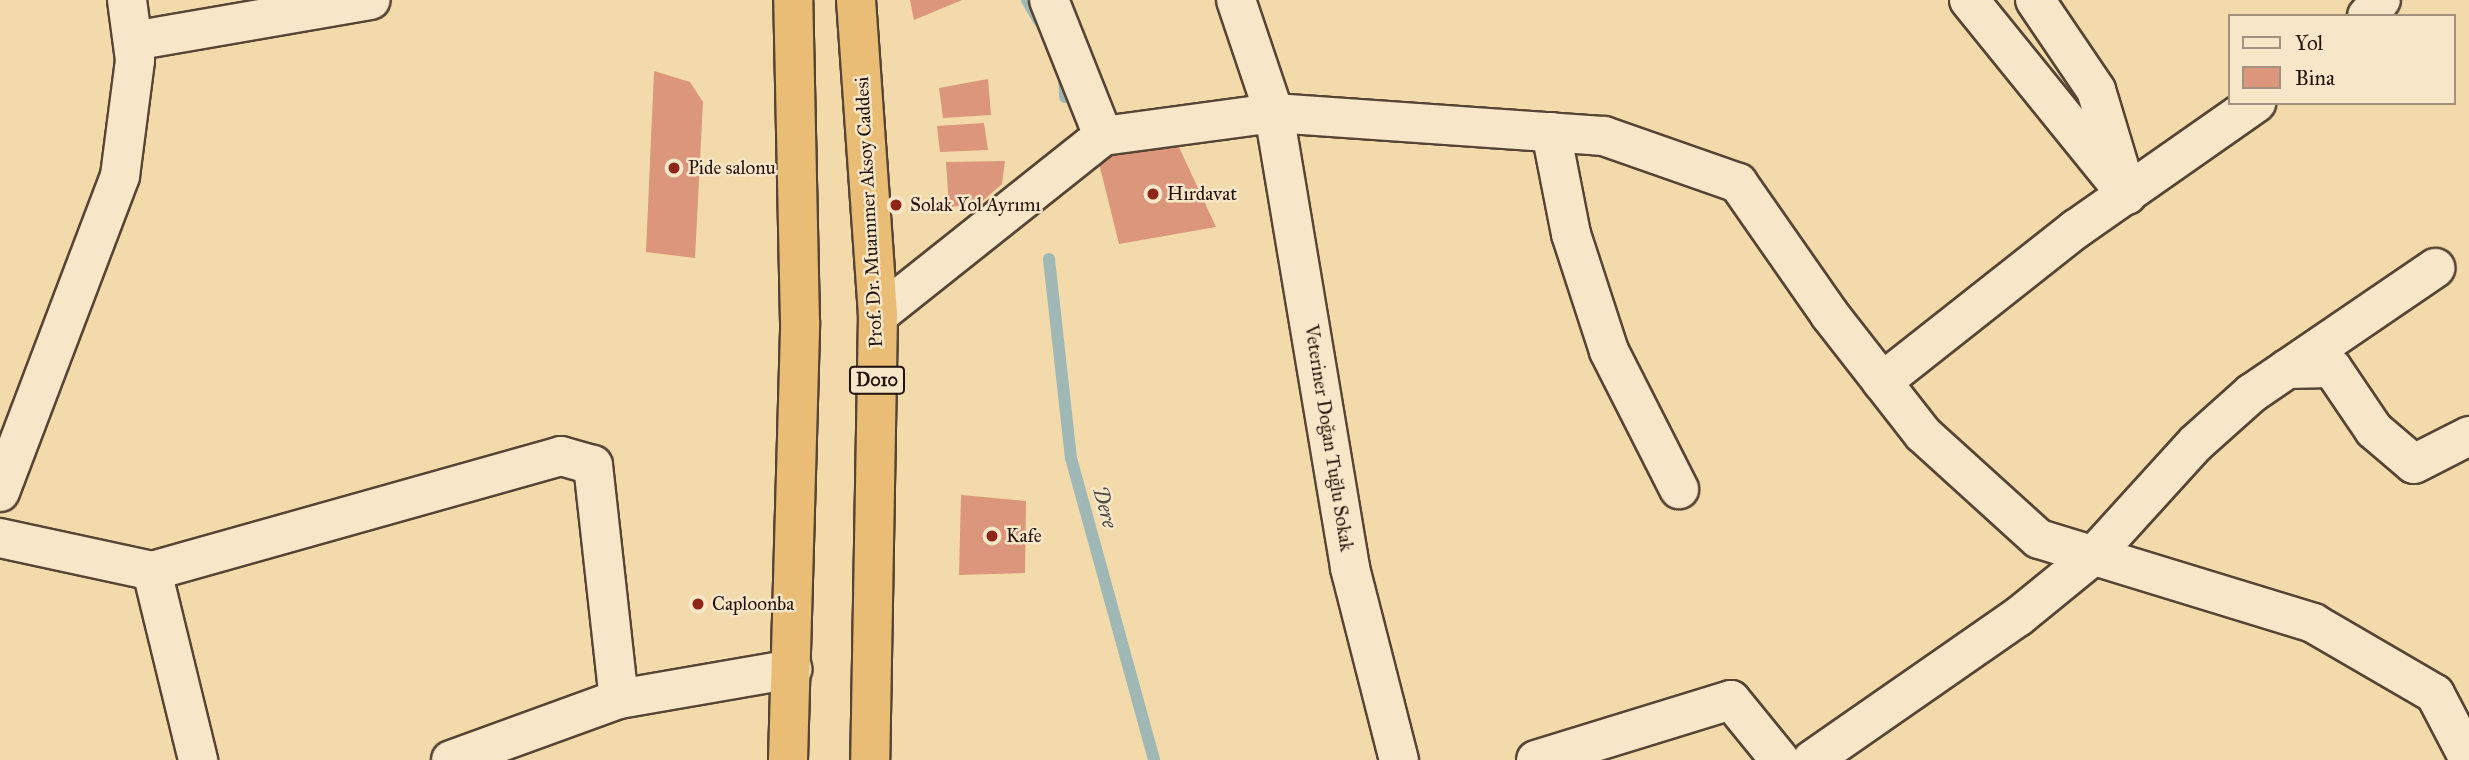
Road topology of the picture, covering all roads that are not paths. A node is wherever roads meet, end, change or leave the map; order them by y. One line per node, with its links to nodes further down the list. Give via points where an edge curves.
1 (127, 0): 11 (street)
2 (370, 0): 11 (street)
3 (793, 0): 27 (highway, via 800,322)
4 (856, 0): 18 (highway, Prof. Dr. Muammer Aksoy Caddesi / D010)
5 (1049, 0): 15 (street)
6 (1236, 0): 13 (street, Veteriner Doğan Tuğlu Sokak)
7 (1969, 0): 16 (street)
8 (2035, 0): 16 (street, via 2096,90)
9 (2381, 0): 10 (street)
10 (2369, 14)
11 (133, 41): 23 (street, via 120,176)
12 (2253, 105): 16 (street)
13 (1274, 113): 14 (street); 15 (street); 34 (street, Veteriner Doğan Tuğlu Sokak, via 1350,568)
14 (1550, 132): 20 (street, via 1604,136 1738,183); 22 (street, via 1571,234 1609,351)
15 (1103, 136): 18 (street)
16 (2127, 195): 20 (street, via 2076,229)
17 (2435, 268): 19 (street)
18 (878, 315): 33 (highway, Prof. Dr. Muammer Aksoy Caddesi / D010)
19 (2287, 369): 21 (street, via 2332,368 2374,430 2414,464); 25 (street, via 2196,443)
20 (1882, 382): 25 (street, via 1923,435 2039,538)
21 (2469, 436)
22 (1679, 488)
23 (0, 492)
24 (0, 538): 26 (street)
25 (2094, 555): 29 (street, via 2313,623 2435,694); 37 (street, via 2018,617)
26 (152, 571): 28 (street, via 561,456 593,465); 30 (street)
27 (792, 669): 28 (street); 32 (highway)
28 (619, 699): 31 (street)
29 (2469, 759)
30 (198, 760)
31 (451, 760)
32 (788, 760)
33 (870, 760)
34 (1399, 760)
35 (1536, 760): 36 (street, via 1731,700)
36 (1780, 760)
37 (1812, 760)

